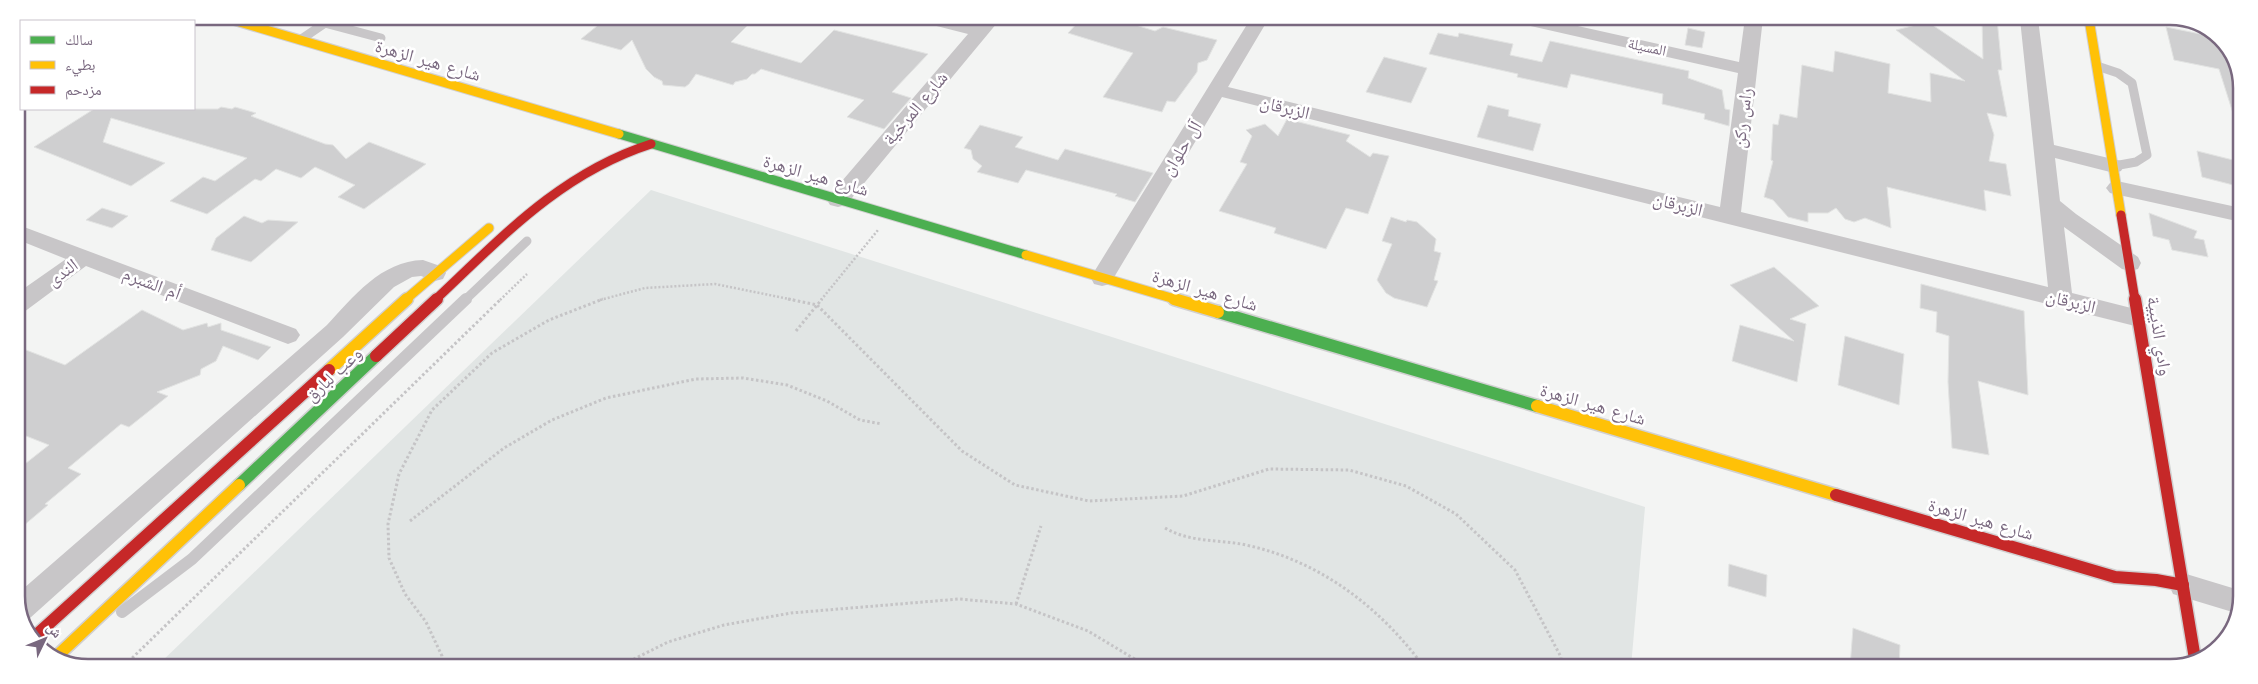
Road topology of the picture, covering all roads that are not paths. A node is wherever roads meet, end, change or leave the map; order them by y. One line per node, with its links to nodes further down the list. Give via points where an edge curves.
1 (253, 25): 11 (street, شارع هير الزهرة)
2 (322, 25): 11 (lane)
3 (332, 25): 10 (lane)
4 (986, 25): 20 (street, شارع المرخية)
5 (1256, 25): 14 (street, آل حلوان)
6 (1549, 25): 13 (street, المسيلة)
7 (1753, 25): 13 (street, راس ركن)
8 (2030, 25): 17 (street)
9 (2090, 25): 12 (street, وادي الذيبية)
10 (381, 38)
11 (300, 40): 15 (street, شارع هير الزهرة)
12 (2097, 66): 18 (street, وادي الذيبية); 18 (lane, via 2109,69 2132,83 2147,155 2136,162)
13 (1748, 69): 24 (street, راس ركن)
14 (1216, 90): 24 (street, الزبرقان); 31 (street, آل حلوان)
15 (618, 134): 16 (street, شارع هير الزهرة); 22 (street, via 608,148)
16 (651, 144): 20 (street, شارع هير الزهرة); 38 (street, وعب لبارق, via 599,162 549,196)
17 (2044, 148): 18 (street); 21 (street)
18 (2114, 166): 19 (street, وادي الذيبية)
19 (2117, 188): 23 (street); 29 (street, وادي الذيبية)
20 (838, 200): 31 (street, شارع هير الزهرة)
21 (2050, 203): 29 (street, via 2068,220); 32 (street)
22 (515, 210)
23 (2233, 213)
24 (1730, 217): 32 (street, الزبرقان)
25 (495, 223): 30 (street, وعب لبارق)
26 (25, 234): 28 (street, أم الشبرم)
27 (527, 240): 40 (lane, via 192,559)
28 (84, 257): 33 (street, الندى); 36 (street, أم الشبرم)
29 (2130, 263): 34 (street, وادي الذيبية)
30 (436, 273): 35 (street, via 420,268 402,272 377,289); 43 (street, وعب لبارق)
31 (1102, 278): 39 (street, شارع هير الزهرة, via 2115,577)
32 (2061, 298): 34 (street, الزبرقان)
33 (25, 300)
34 (2139, 318): 39 (street, وادي الذيبية)
35 (335, 331): 36 (street); 37 (street)
36 (288, 335): 37 (street)
37 (304, 358): 42 (street)
38 (161, 560): 40 (street); 44 (street, وعب لبارق)
39 (2183, 585): 41 (street); 45 (street, وادي الذيبية)
40 (153, 590): 46 (lane)
41 (2232, 600)
42 (26, 604)
43 (38, 634)
44 (61, 652)
45 (2194, 654)
46 (70, 656)

